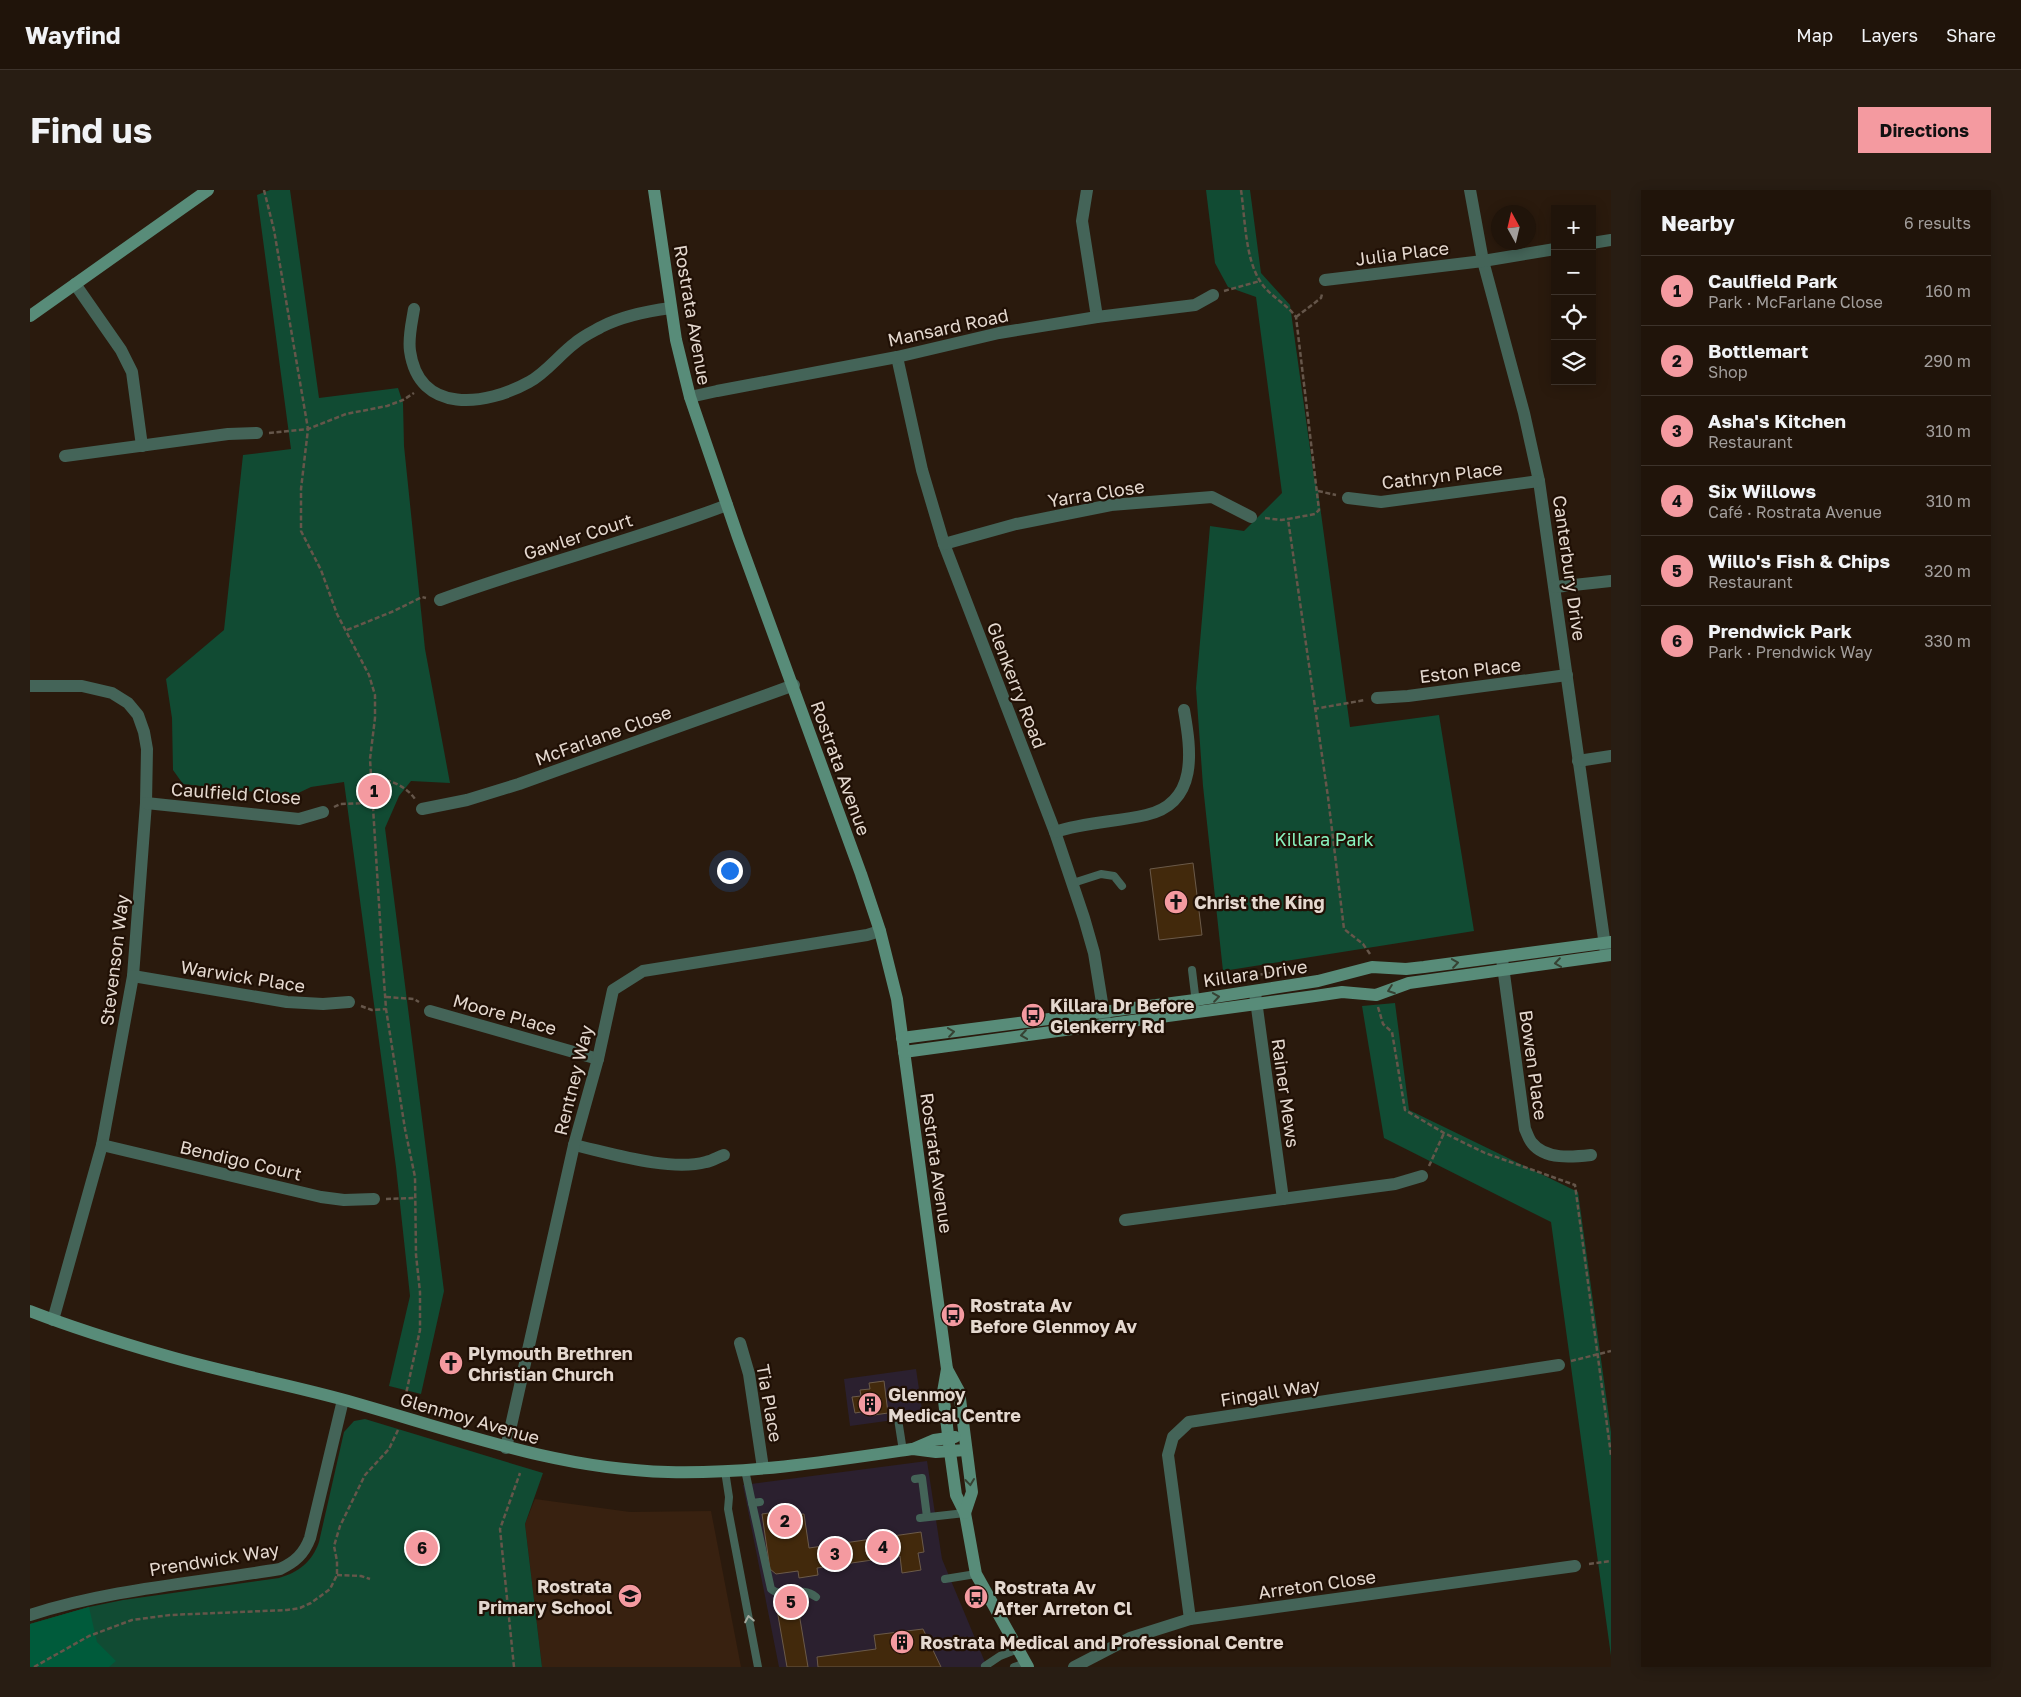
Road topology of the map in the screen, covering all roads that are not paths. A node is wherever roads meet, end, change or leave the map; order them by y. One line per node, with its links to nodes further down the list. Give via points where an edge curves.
1 (208, 190): 10 (street)
2 (654, 190): 12 (street, Rostrata Avenue)
3 (1087, 190): 15 (street, via 1082,221)
4 (1470, 190): 8 (street, Canterbury Drive)
5 (1611, 240): 6 (street)
6 (1596, 242)
7 (1551, 250): 8 (street, Julia Place)
8 (1483, 261): 9 (street, Julia Place); 21 (street, Canterbury Drive)
9 (1325, 280)
10 (75, 284): 14 (street); 19 (street, via 121,350 132,372)
11 (1213, 294): 15 (street, Mansard Road, via 1195,305)
12 (671, 308): 13 (street, via 603,326 574,343 532,381 510,392 457,401 433,392 415,369 410,350); 17 (street, Rostrata Avenue)
13 (414, 309)
14 (30, 316)
15 (1097, 317): 16 (street, Mansard Road, via 999,333)
16 (897, 357): 17 (street, Mansard Road); 25 (street, Glenkerry Road, via 922,470)
17 (690, 398): 23 (street, Rostrata Avenue)
18 (257, 433): 19 (street)
19 (142, 446): 20 (street)
20 (65, 456)
21 (1539, 481): 22 (street, Cathryn Place, via 1381,502); 27 (street, Canterbury Drive)
22 (1348, 498)
23 (727, 505): 28 (street, Gawler Court); 30 (street, Rostrata Avenue)
24 (1251, 516): 25 (street, Yarra Close, via 1212,496 1111,505 1016,524)
25 (944, 544): 39 (street, Glenkerry Road)
26 (1611, 581): 27 (street)
27 (1554, 587): 29 (street, Canterbury Drive)
28 (440, 600)
29 (1567, 675): 32 (street, Eston Place); 35 (street, Canterbury Drive)
30 (794, 685): 37 (street, McFarlane Close, via 520,784); 42 (street, Rostrata Avenue)
31 (30, 686): 36 (street, Stevenson Way, via 100,689 128,703 138,715 144,732 147,749)
32 (1377, 698)
33 (1184, 710): 39 (street, via 1190,741 1189,767 1184,788 1169,805 1147,815 1086,823)
34 (1611, 756): 35 (street)
35 (1578, 762): 43 (street, Canterbury Drive)
36 (146, 803): 38 (street, Caulfield Close, via 299,819); 48 (street, Stevenson Way)
37 (422, 809)
38 (323, 812)
39 (1055, 832): 40 (street, Glenkerry Road)
40 (1073, 883): 41 (lane, via 1101,874 1114,876); 53 (street, Glenkerry Road, via 1094,953)
41 (1122, 886)
42 (880, 931): 55 (street, Rostrata Avenue, via 897,999); 57 (street, Rentney Way, via 643,971 613,990)
43 (1607, 942): 44 (street, Killara Drive); 45 (street, Canterbury Drive)
44 (1502, 956): 47 (street, Bowen Place); 49 (street, Killara Drive, one-way to 44, via 1372,967 1406,969)
45 (1608, 956): 47 (street, Killara Drive, one-way to 47)
46 (1192, 970): 51 (lane)
47 (1504, 970): 49 (street, Killara Drive, one-way to 49, via 1409,983 1376,995 1342,992); 61 (street, Bowen Place, via 1525,1129 1532,1143 1543,1152 1567,1157)
48 (132, 976): 50 (street, Warwick Place, via 287,1002); 58 (street, Stevenson Way)
49 (1255, 997): 51 (street, Killara Drive); 64 (street, Rainer Mews)
50 (349, 1002)
51 (1196, 1006): 53 (street, Killara Drive); 54 (street, Killara Drive)
52 (430, 1011): 57 (street, Moore Place)
53 (1103, 1011): 54 (street, Glenkerry Road); 55 (street, Killara Drive, one-way to 53)
54 (1105, 1024): 56 (street, Killara Drive, one-way to 56)
55 (902, 1038): 56 (street, Rostrata Avenue)
56 (904, 1052): 70 (street, Rostrata Avenue)
57 (598, 1059): 59 (street, Rentney Way)
58 (102, 1145): 63 (street, Bendigo Court, via 321,1197); 67 (street, Stevenson Way)
59 (574, 1145): 60 (street, via 679,1165 705,1163); 75 (street, Rentney Way)
60 (724, 1155)
61 (1591, 1156)
62 (1422, 1176): 64 (street, via 1395,1184)
63 (374, 1199)
64 (1283, 1199): 65 (street)
65 (1125, 1220)
66 (30, 1311): 67 (street, Glenmoy Avenue)
67 (53, 1320): 71 (street, Glenmoy Avenue, via 165,1355)
68 (740, 1343): 79 (street, Tia Place, via 749,1374)
69 (1559, 1365): 89 (street, Fingall Way, via 1189,1422 1173,1437 1168,1455)
70 (947, 1369): 73 (street, Rostrata Avenue, via 959,1391); 74 (street, Rostrata Avenue, via 943,1392)
71 (343, 1400): 75 (street, Glenmoy Avenue); 88 (street, Prendwick Way, via 310,1538 296,1560 280,1569 120,1592)
72 (898, 1419): 76 (lane)
73 (964, 1436): 74 (street, Glenmoy Avenue); 77 (street, Rostrata Avenue)
74 (948, 1438): 76 (street, Glenmoy Avenue); 78 (street, Rostrata Avenue)
75 (506, 1448): 81 (street, Glenmoy Avenue, via 618,1469)
76 (908, 1450): 78 (street, Glenmoy Avenue); 79 (street, Glenmoy Avenue)
77 (966, 1450): 78 (street, Glenmoy Avenue); 83 (street, Rostrata Avenue, one-way to 83, via 972,1492)
78 (950, 1452): 83 (street, Rostrata Avenue, via 956,1495)
79 (763, 1468): 80 (street, Glenmoy Avenue)
80 (745, 1470): 81 (street, Glenmoy Avenue); 87 (lane, via 756,1502 771,1589 780,1594 810,1592)
81 (725, 1471): 93 (lane, one-way to 81, via 728,1510)
82 (914, 1479): 83 (lane, via 922,1478 924,1518)
83 (965, 1513): 85 (street, Rostrata Avenue)
84 (1575, 1566): 89 (street, Arreton Close)
85 (976, 1574): 86 (lane); 90 (street, Rostrata Avenue)
86 (945, 1579)
87 (816, 1597)
88 (30, 1615)
89 (1190, 1619): 94 (street, Arreton Close, via 1130,1638)
90 (1018, 1649): 91 (lane); 92 (street, Rostrata Avenue)
91 (985, 1666)
92 (1023, 1666)
93 (758, 1667)
94 (1074, 1667)

